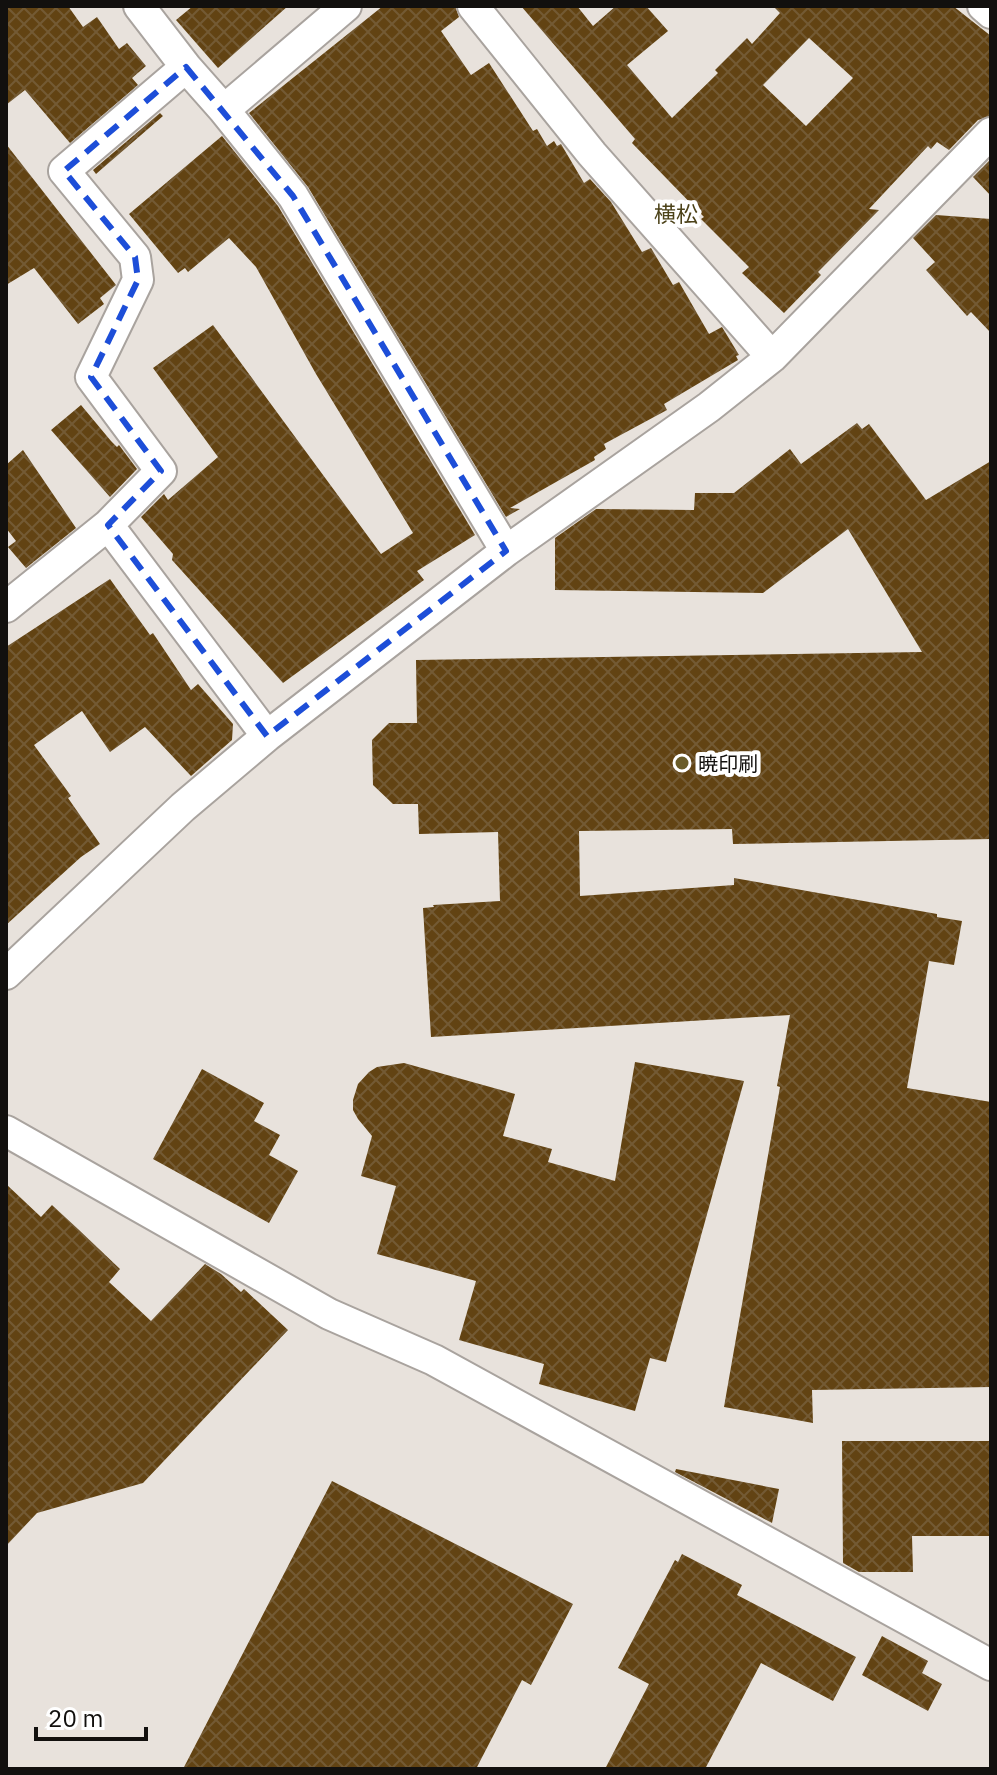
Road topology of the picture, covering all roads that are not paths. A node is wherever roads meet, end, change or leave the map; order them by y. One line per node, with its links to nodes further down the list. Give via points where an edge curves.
1 (139, 6): 6 (street)
2 (346, 6): 7 (street)
3 (473, 6): 9 (street, via 592,154)
4 (983, 6): 5 (street)
5 (991, 13)
6 (186, 67): 7 (street); 10 (street, via 64,171 135,257 137,269 138,280 91,377 161,471)
7 (224, 110): 11 (street, via 293,196)
8 (991, 133): 9 (street)
9 (772, 357): 11 (street)
10 (108, 525): 12 (street); 13 (street)
11 (506, 551): 13 (street)
12 (6, 607)
13 (267, 736): 14 (street, via 183,807)
14 (6, 974)
15 (6, 1131): 16 (street, via 329,1314 434,1360)
16 (991, 1665)

